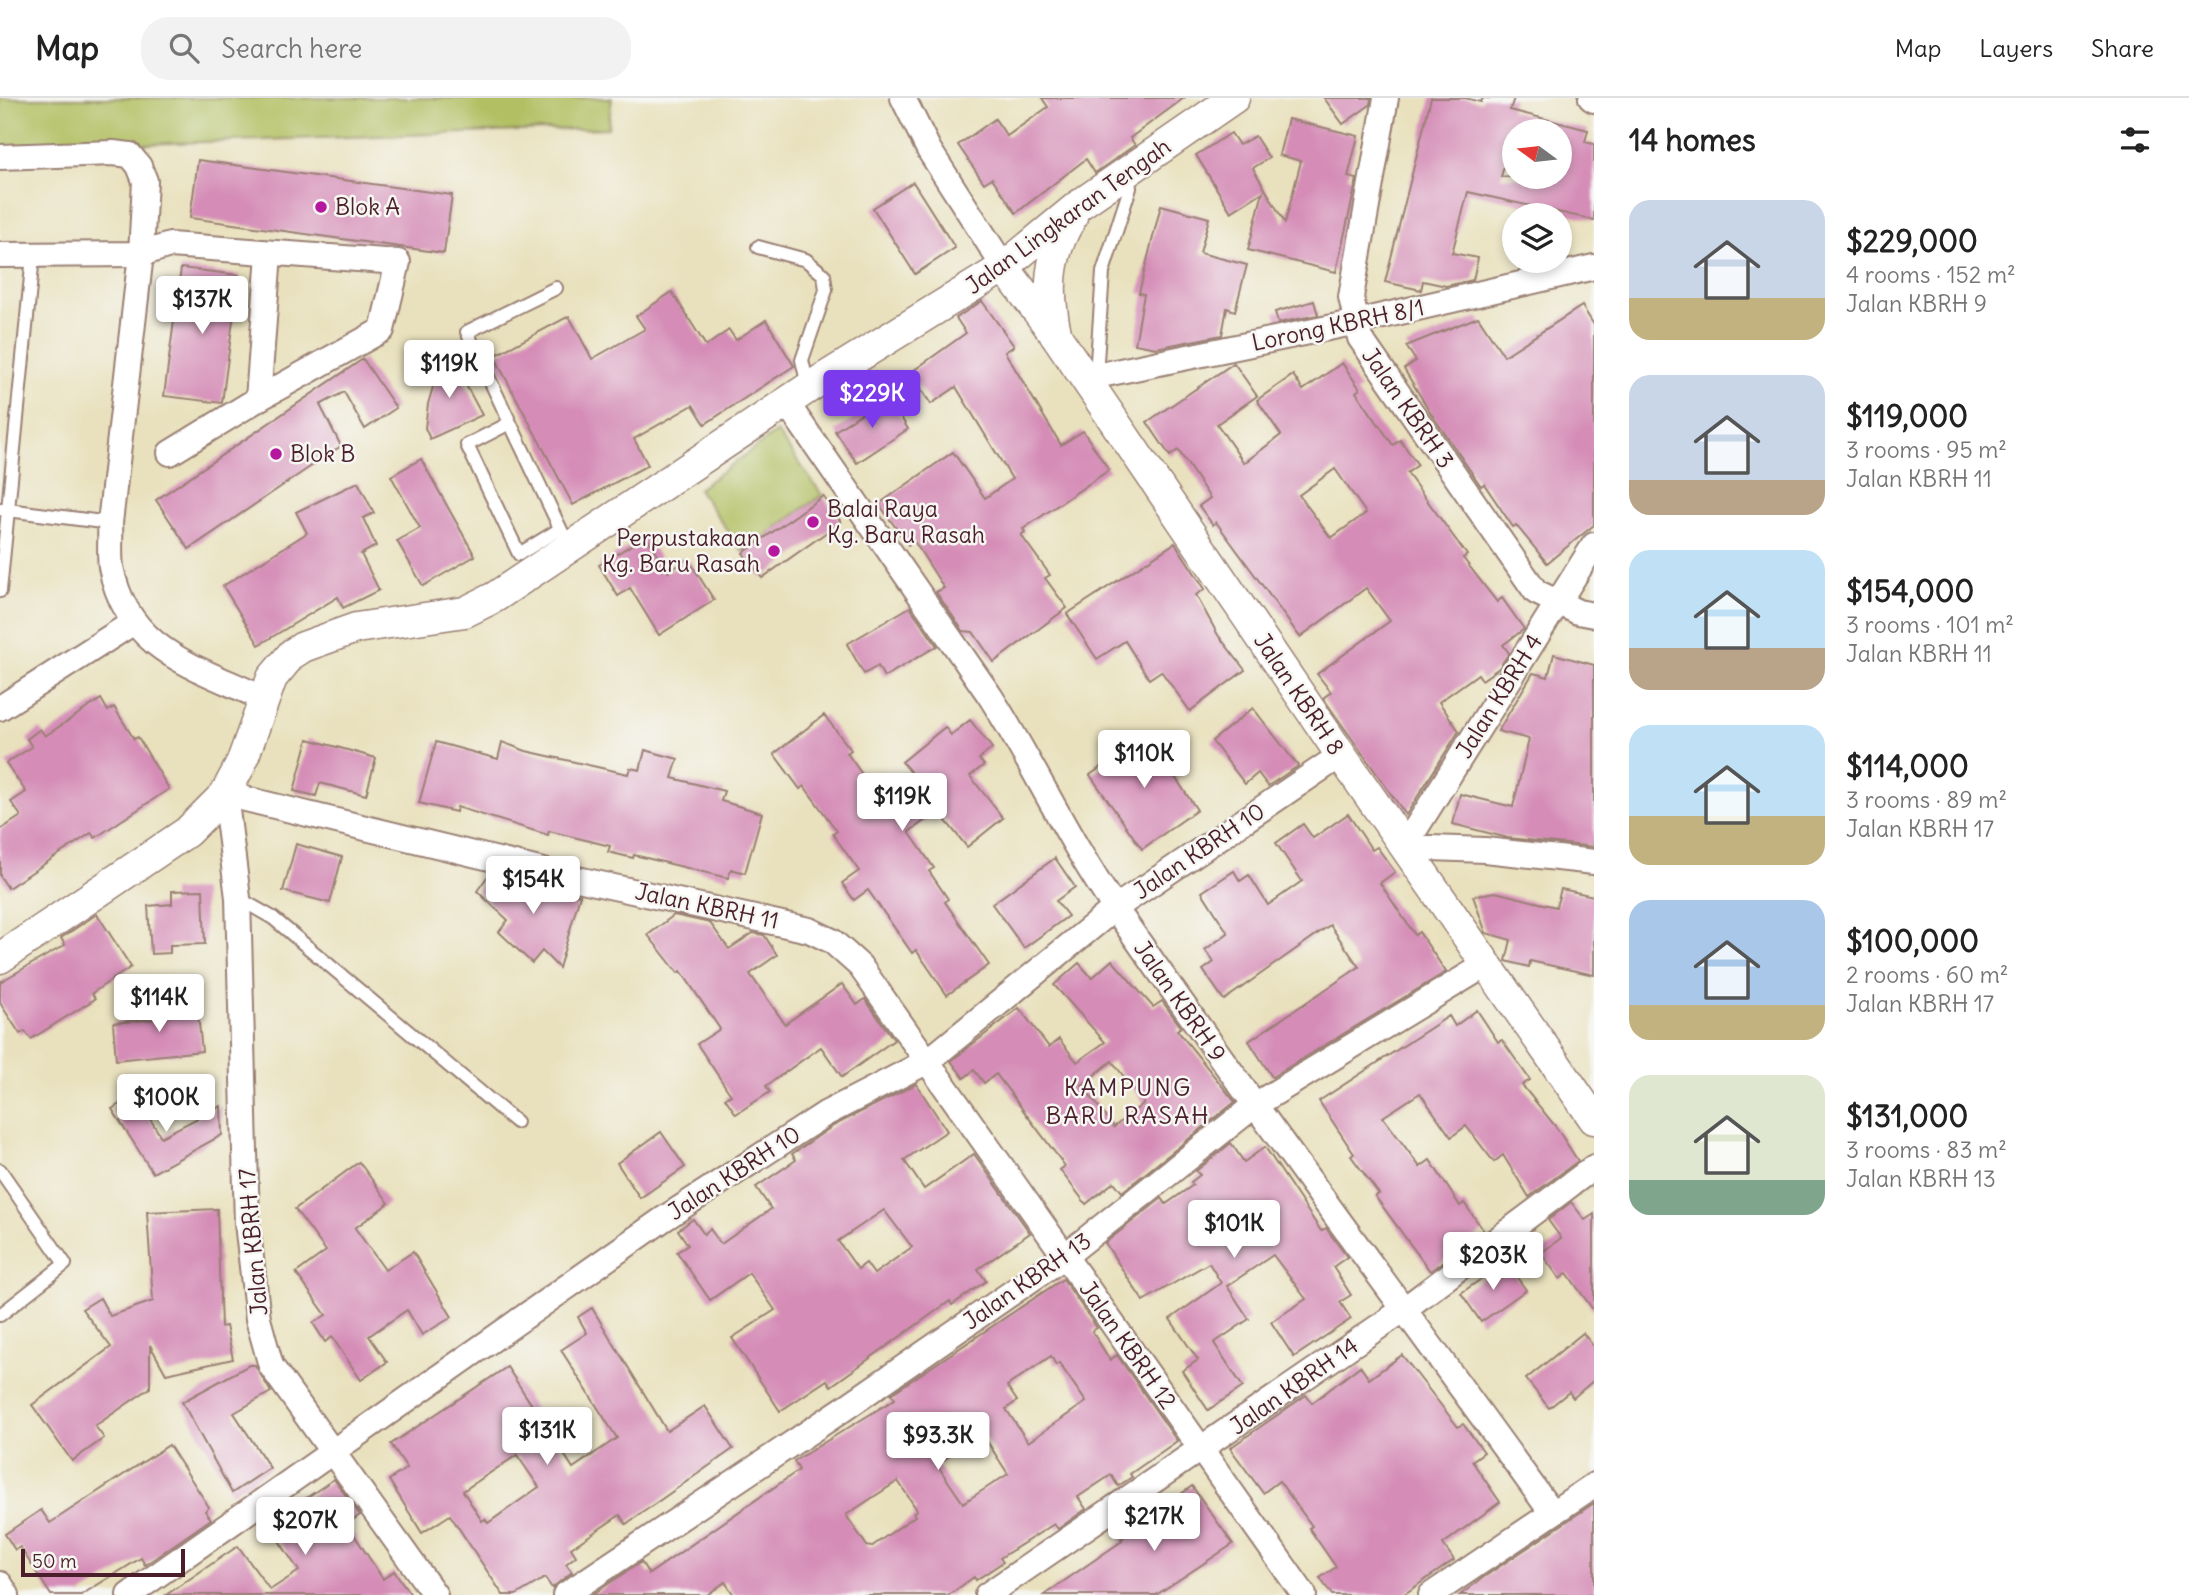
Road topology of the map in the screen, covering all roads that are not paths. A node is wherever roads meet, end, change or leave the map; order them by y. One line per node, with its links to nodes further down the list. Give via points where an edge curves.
1 (903, 98): 12 (street, via 929,150)
2 (1234, 98): 5 (street, Jalan Lingkaran Tengah)
3 (1386, 98): 15 (street, Jalan KBRH 3, via 1351,297)
4 (0, 157): 8 (street, via 130,155 145,181)
5 (1128, 171): 6 (street, Jalan Lingkaran Tengah); 17 (lane, via 1130,188 1103,272)
6 (1079, 205): 12 (street, Jalan Lingkaran Tengah); 16 (street, via 1061,234 1051,268 1049,303)
7 (758, 247): 18 (lane, via 806,260 824,275 826,290 802,360)
8 (141, 254): 9 (street, via 170,246); 11 (street); 23 (street)
9 (268, 254): 19 (street); 19 (street, via 398,262 382,330)
10 (0, 256): 11 (street)
11 (33, 256): 22 (lane)
12 (1004, 267): 16 (street, Jalan KBRH 8); 18 (street, Jalan Lingkaran Tengah)
13 (1594, 267): 15 (street, Lorong KBRH 8/1)
14 (556, 288): 20 (lane, via 467,332)
15 (1357, 323): 17 (street, Lorong KBRH 8/1); 27 (street, Jalan KBRH 3, via 1360,338 1536,592)
16 (1057, 337): 17 (street, Jalan KBRH 8)
17 (1089, 376): 32 (street, Jalan KBRH 8)
18 (797, 395): 24 (street, Jalan Lingkaran Tengah); 37 (street, Jalan KBRH 9, via 1019,741 1083,861)
19 (258, 399): 21 (street)
20 (510, 423): 24 (lane); 24 (lane, via 467,445 519,554)
21 (170, 453)
22 (5, 510): 23 (lane); 26 (lane)
23 (110, 523): 29 (street, via 111,566)
24 (565, 538): 30 (street, Jalan Lingkaran Tengah, via 495,597 465,612 356,628 303,647 281,665)
25 (1594, 545): 27 (street, Jalan KBRH 4)
26 (0, 591)
27 (1558, 602): 28 (street, Jalan KBRH 3); 34 (street, Jalan KBRH 4)
28 (1594, 615)
29 (134, 622): 30 (street, via 147,639 173,656); 31 (street)
30 (262, 698): 33 (street, Jalan Lingkaran Tengah, via 241,764)
31 (0, 708)
32 (1341, 755): 34 (street, Jalan KBRH 8); 37 (street, Jalan KBRH 10)
33 (225, 794): 36 (street, Jalan KBRH 17); 38 (street, Jalan Lingkaran Tengah, via 187,832); 40 (street, Jalan KBRH 11, via 809,930 832,941 860,966)
34 (1404, 847): 35 (street); 39 (street, Jalan KBRH 8)
35 (1594, 862)
36 (238, 898): 43 (lane, via 273,918); 49 (street, Jalan KBRH 17, via 247,1223 258,1318 271,1366)
37 (1115, 908): 40 (street, Jalan KBRH 10); 41 (street, Jalan KBRH 9)
38 (0, 958)
39 (1487, 964): 41 (street, Jalan KBRH 13); 42 (street, Jalan KBRH 8)
40 (928, 1061): 46 (street, Jalan KBRH 12); 49 (street, Jalan KBRH 10, via 825,1114)
41 (1255, 1105): 46 (street, Jalan KBRH 13); 47 (street, Jalan KBRH 9)
42 (1591, 1110)
43 (516, 1122)
44 (1594, 1167): 47 (street, Jalan KBRH 14)
45 (0, 1170): 48 (lane, via 65,1264)
46 (1065, 1256): 50 (street, Jalan KBRH 12); 57 (street, Jalan KBRH 13)
47 (1403, 1310): 50 (street, Jalan KBRH 14); 52 (street, Jalan KBRH 9)
48 (0, 1315)
49 (331, 1450): 55 (street, Jalan KBRH 10); 56 (street, Jalan KBRH 17)
50 (1202, 1450): 58 (street, Jalan KBRH 14); 59 (street, Jalan KBRH 12)
51 (1594, 1485): 52 (street)
52 (1552, 1513): 60 (street)
53 (0, 1584): 54 (street)
54 (7, 1595)
55 (129, 1595)
56 (435, 1595)
57 (565, 1595)
58 (987, 1595)
59 (1304, 1595)
60 (1431, 1595)

